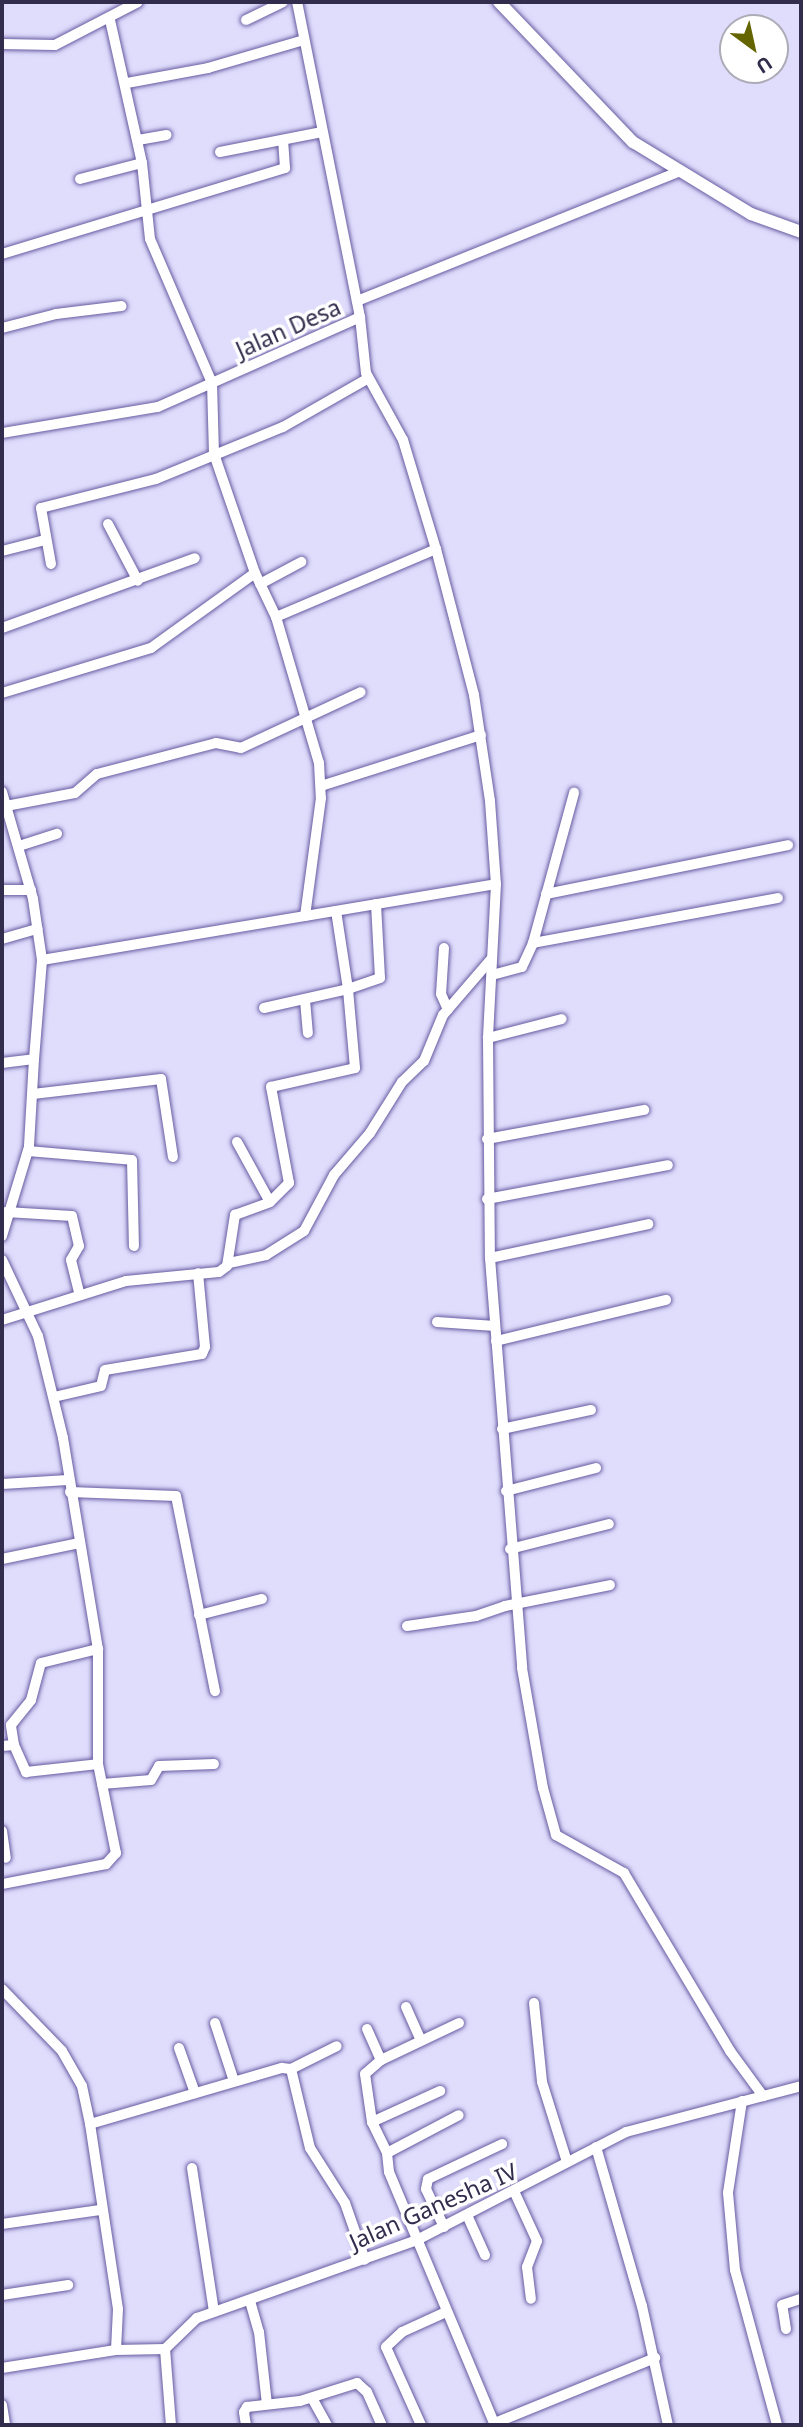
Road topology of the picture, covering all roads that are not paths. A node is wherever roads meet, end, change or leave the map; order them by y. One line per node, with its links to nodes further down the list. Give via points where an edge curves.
1 (138, 2): 5 (street)
2 (283, 2): 6 (street)
3 (297, 2): 7 (street, Jalan Desa)
4 (499, 2): 16 (main road, via 633,142)
5 (110, 20): 8 (street, via 55,45); 9 (street)
6 (246, 20)
7 (304, 40): 9 (street, via 208,68); 10 (street, Jalan Desa)
8 (2, 44)
9 (127, 83): 13 (street)
10 (322, 132): 12 (street); 21 (street, Jalan Desa)
11 (167, 135): 13 (street)
12 (284, 139): 14 (street); 18 (street, via 285,168)
13 (138, 140): 15 (street)
14 (220, 152)
15 (142, 163): 17 (street); 18 (street)
16 (678, 172): 19 (main road, via 751,214); 21 (street)
17 (80, 179)
18 (146, 208): 20 (street); 26 (street, via 155,256)
19 (801, 232)
20 (2, 254)
21 (357, 301): 23 (street, Jalan Desa)
22 (122, 306): 24 (street)
23 (360, 317): 25 (street); 26 (street, Jalan Desa)
24 (2, 328)
25 (367, 379): 28 (street, via 304,417); 31 (street, via 403,440)
26 (212, 383): 27 (street, Jalan Desa, via 158,407); 28 (street)
27 (2, 433)
28 (214, 454): 30 (street, via 114,491 41,508); 36 (street)
29 (108, 524): 37 (street)
30 (45, 540): 32 (street); 35 (street)
31 (436, 549): 39 (street); 44 (street)
32 (2, 551)
33 (195, 558): 37 (street)
34 (301, 562): 38 (street)
35 (51, 564)
36 (255, 572): 38 (street); 42 (street, via 178,630 119,661)
37 (143, 579): 40 (street)
38 (260, 583): 39 (street)
39 (276, 617): 43 (street)
40 (2, 628)
41 (361, 692): 43 (street)
42 (2, 693)
43 (308, 715): 45 (street); 48 (street, via 241,748 216,743 97,774 75,793)
44 (481, 735): 45 (street); 53 (street)
45 (321, 786): 60 (street)
46 (2, 792): 48 (street)
47 (574, 793): 56 (street)
48 (6, 806): 49 (street)
49 (6, 822): 52 (street)
50 (57, 834): 52 (street)
51 (788, 845): 56 (street)
52 (19, 846): 55 (street)
53 (496, 884): 58 (street); 65 (street)
54 (2, 890): 55 (street)
55 (31, 890): 61 (street)
56 (547, 894): 63 (street)
57 (778, 898): 63 (street)
58 (376, 904): 59 (street); 68 (street, via 380,978)
59 (336, 911): 60 (street); 68 (street)
60 (305, 916): 66 (street)
61 (38, 929): 62 (street); 66 (street)
62 (2, 939)
63 (533, 943): 67 (street, via 522,967)
64 (444, 948): 71 (street, via 441,994)
65 (492, 958): 67 (street); 71 (street)
66 (42, 960): 75 (street)
67 (492, 975): 74 (street)
68 (348, 989): 69 (street); 85 (street, via 355,1068 271,1087 290,1176 285,1190)
69 (304, 1000): 70 (street); 73 (street)
70 (264, 1008)
71 (448, 1010): 92 (street, via 424,1061 402,1082 370,1133 334,1175 304,1231 266,1255)
72 (562, 1019): 74 (street)
73 (308, 1033)
74 (488, 1038): 79 (street)
75 (34, 1059): 76 (street); 77 (street)
76 (2, 1063)
77 (33, 1094): 81 (street); 82 (street, via 161,1079)
78 (644, 1110): 79 (street)
79 (486, 1139): 84 (street)
80 (237, 1142): 85 (street)
81 (28, 1151): 86 (street); 89 (street, via 132,1160)
82 (173, 1157)
83 (668, 1165): 84 (street)
84 (487, 1199): 90 (street)
85 (270, 1202): 92 (street, via 235,1215)
86 (5, 1212): 88 (street); 94 (street, via 72,1216 79,1246 71,1260)
87 (649, 1224): 90 (street)
88 (2, 1236)
89 (134, 1246)
90 (490, 1258): 99 (street)
91 (2, 1260): 96 (street)
92 (229, 1264): 93 (street, via 219,1272)
93 (198, 1273): 94 (street, via 126,1281); 101 (street, via 202,1354 105,1370 101,1386)
94 (79, 1295): 96 (street)
95 (666, 1300): 100 (street)
96 (28, 1312): 97 (street); 101 (street)
97 (2, 1320)
98 (437, 1322): 99 (street)
99 (495, 1326): 100 (street)
100 (496, 1341): 103 (street)
101 (54, 1397): 105 (street)
102 (591, 1410): 103 (street)
103 (502, 1429): 107 (street)
104 (596, 1468): 107 (street)
105 (68, 1480): 106 (street); 108 (street)
106 (2, 1484)
107 (506, 1491): 111 (street)
108 (70, 1492): 110 (street); 116 (street, via 176,1496)
109 (609, 1524): 111 (street)
110 (79, 1543): 112 (street); 118 (street)
111 (510, 1549): 115 (street)
112 (2, 1559)
113 (610, 1585): 115 (street)
114 (262, 1598): 116 (street)
115 (516, 1603): 117 (street, via 476,1616); 143 (street, via 530,1728 553,1829 560,1840 624,1873 675,1951 730,2051)
116 (199, 1615): 119 (street)
117 (407, 1626)
118 (98, 1648): 120 (street, via 41,1663 32,1700 11,1725); 122 (street)
119 (215, 1691)
120 (15, 1745): 121 (street); 122 (street, via 26,1772)
121 (2, 1746)
122 (98, 1764): 124 (street)
123 (214, 1764): 124 (street, via 159,1766 151,1780)
124 (102, 1784): 127 (street, via 114,1859)
125 (2, 1830): 126 (street)
126 (6, 1858)
127 (2, 1884)
128 (2, 1989): 147 (street, via 39,2023 67,2058 82,2086)
129 (534, 2003): 151 (street, via 542,2081)
130 (405, 2007): 134 (street)
131 (215, 2023): 139 (street)
132 (460, 2023): 134 (street)
133 (367, 2029): 137 (street)
134 (421, 2041): 137 (street)
135 (337, 2046): 138 (street)
136 (179, 2048): 142 (street)
137 (381, 2060): 146 (street, via 365,2071)
138 (292, 2069): 139 (street); 160 (street, via 310,2148 345,2203)
139 (234, 2081): 142 (street)
140 (801, 2087): 143 (street, Jalan Ganesha IV)
141 (440, 2091): 146 (street)
142 (195, 2093): 147 (street)
143 (763, 2096): 144 (street, Jalan Ganesha IV)
144 (742, 2101): 149 (street, Jalan Ganesha IV, via 626,2132); 184 (street, via 729,2193 735,2270)
145 (459, 2115): 150 (street)
146 (372, 2122): 150 (street)
147 (90, 2124): 154 (street)
148 (502, 2144): 157 (street, via 428,2179 426,2189)
149 (596, 2147): 151 (street, Jalan Ganesha IV); 171 (street)
150 (387, 2153): 158 (street, via 388,2172)
151 (567, 2162): 153 (street, Jalan Ganesha IV)
152 (192, 2168): 166 (street)
153 (514, 2191): 155 (street, Jalan Ganesha IV); 163 (street, via 537,2241 527,2267)
154 (100, 2210): 156 (street); 170 (street, via 118,2309)
155 (467, 2215): 157 (street, Jalan Ganesha IV); 159 (street)
156 (2, 2224)
157 (444, 2227): 158 (street, Jalan Ganesha IV)
158 (417, 2240): 160 (street, Jalan Ganesha IV); 167 (street)
159 (485, 2255)
160 (365, 2260): 165 (street, Jalan Ganesha IV)
161 (68, 2286): 162 (street)
162 (2, 2295)
163 (531, 2299)
164 (801, 2300): 168 (street, via 782,2305)
165 (250, 2301): 166 (street, Jalan Ganesha IV); 174 (street, via 259,2332)
166 (214, 2311): 169 (street, Jalan Ganesha IV, via 184,2326)
167 (446, 2312): 176 (street); 182 (street, via 402,2332 386,2347)
168 (786, 2329)
169 (166, 2349): 170 (street); 178 (street)
170 (116, 2350): 172 (street)
171 (655, 2358): 176 (street); 183 (street)
172 (2, 2368)
173 (312, 2398): 174 (street); 180 (street); 181 (street, via 357,2383 367,2392)
174 (267, 2404): 179 (street, via 244,2410)
175 (2, 2405): 177 (street)
176 (495, 2424)
177 (5, 2425)
178 (171, 2425)
179 (246, 2425)
180 (327, 2425)
181 (382, 2425)
182 (421, 2425)
183 (668, 2425)
184 (776, 2425)

